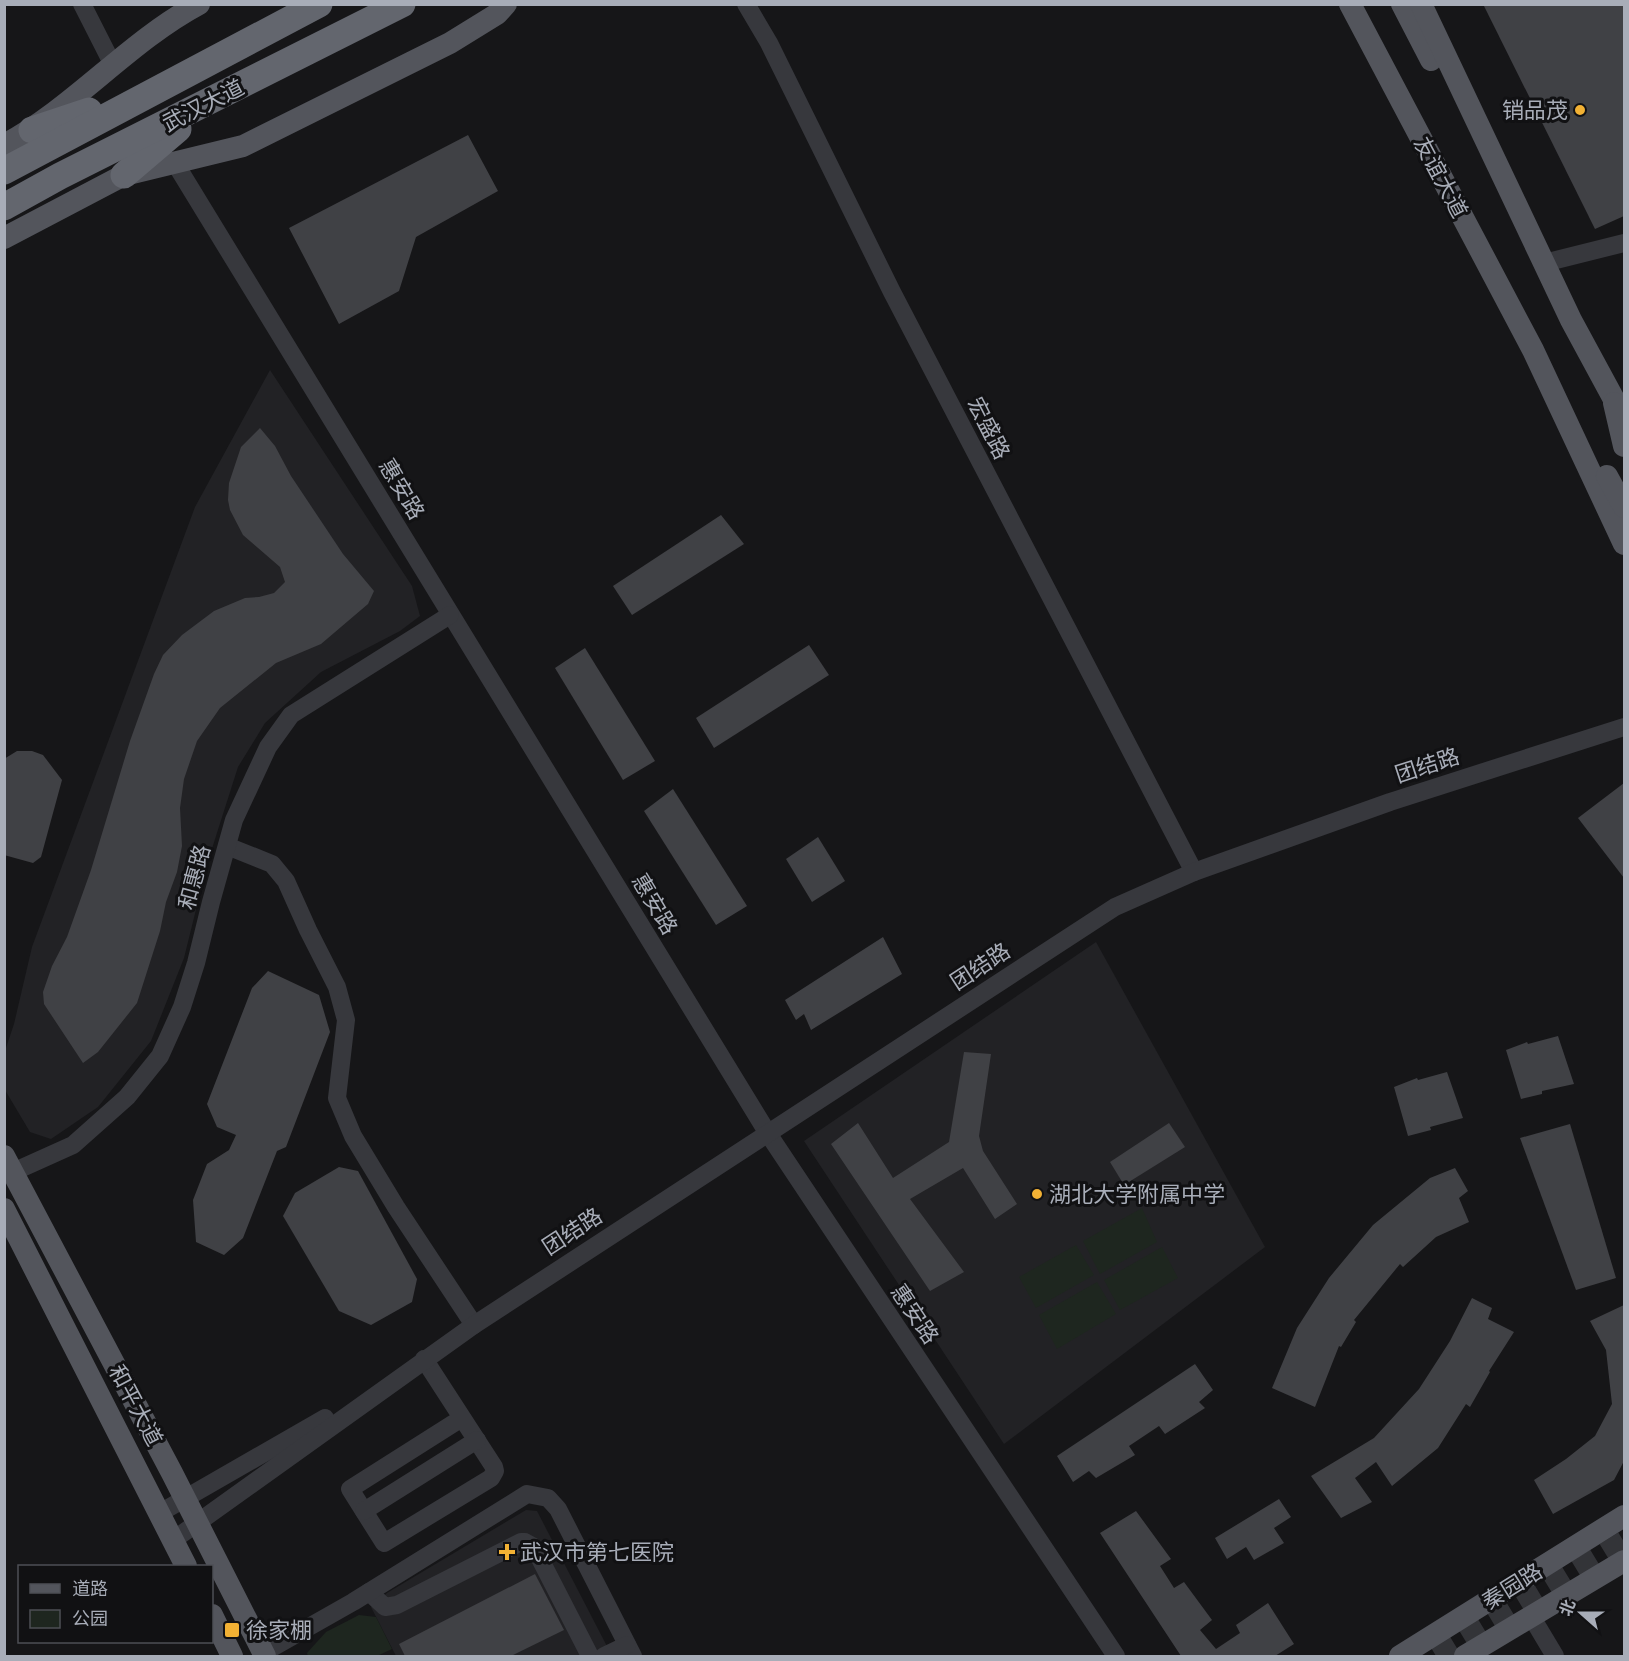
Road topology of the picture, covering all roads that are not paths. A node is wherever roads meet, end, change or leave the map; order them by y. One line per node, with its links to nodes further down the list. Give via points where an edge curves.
1 (82, 4): 11 (street)
2 (199, 4): 11 (main road, via 174,18)
3 (319, 4): 13 (highway, 武汉大道, via 164,86)
4 (506, 4): 15 (main road, via 450,43 243,146)
5 (746, 4): 33 (street, 宏盛路)
6 (1350, 4): 23 (main road, 友谊大道)
7 (1364, 4): 23 (main road, 友谊大道)
8 (1402, 4): 22 (main road, 友谊大道)
9 (1421, 4): 21 (main road, 友谊大道)
10 (402, 5): 12 (highway, 武汉大道)
11 (114, 65): 13 (main road)
12 (209, 102): 17 (highway); 18 (highway, 武汉大道)
13 (38, 140): 14 (main road); 16 (highway, 武汉大道)
14 (4, 145)
15 (175, 164): 17 (main road); 30 (street, 惠安路)
16 (4, 171)
17 (124, 175): 19 (main road)
18 (4, 207)
19 (4, 238)
20 (1624, 243): 21 (street)
21 (1544, 263): 22 (main road, 友谊大道)
22 (1570, 320): 24 (main road, 友谊大道)
23 (1533, 350): 25 (main road, 友谊大道)
24 (1612, 395): 26 (main road, 友谊大道); 27 (main road)
25 (1564, 417): 28 (main road, via 1605,472); 29 (main road, 友谊大道)
26 (1624, 418)
27 (1624, 446)
28 (1624, 507)
29 (1624, 544)
30 (450, 615): 32 (street, 和惠路, via 291,715 268,747 234,820); 34 (street, 惠安路)
31 (1624, 728): 33 (street, 团结路, via 1390,802)
32 (227, 846): 35 (street, 和惠路, via 182,1008 160,1056 127,1098 73,1144); 37 (street, via 272,864 286,881 337,987 346,1020 337,1098 359,1146)
33 (1194, 872): 34 (street, 团结路, via 1115,907)
34 (767, 1132): 37 (street, 团结路); 59 (street, 惠安路)
35 (9, 1164): 41 (main road, 和平大道)
36 (4, 1209): 43 (main road, 和平大道)
37 (474, 1324): 38 (street, 团结路)
38 (422, 1360): 39 (street); 41 (street, 团结路); 45 (street, 团结路)
39 (462, 1418): 40 (street); 42 (street, via 350,1489)
40 (477, 1440): 42 (street); 42 (street, via 494,1467 491,1478 384,1543)
41 (185, 1499): 43 (street, 团结路); 45 (main road, 和平大道)
42 (364, 1511)
43 (158, 1514): 46 (main road, 和平大道)
44 (1624, 1516): 60 (main road, 秦园路)
45 (198, 1523): 46 (street, 团结路); 55 (main road, 和平大道)
46 (172, 1541): 49 (main road, 和平大道)
47 (436, 1550): 50 (street); 51 (street); 54 (street, via 520,1497 535,1494 548,1498 558,1509)
48 (1624, 1561): 52 (main road, 秦园路)
49 (185, 1565)
50 (451, 1577): 51 (street, via 388,1608); 57 (street, via 521,1542 530,1543)
51 (369, 1592): 55 (street)
52 (1531, 1616): 61 (main road, 秦园路); 62 (street)
53 (213, 1617): 56 (main road)
54 (630, 1651): 58 (street)
55 (264, 1655)
56 (232, 1656)
57 (590, 1656)
58 (604, 1656)
59 (1116, 1656)
60 (1400, 1656)
61 (1465, 1656)
62 (1554, 1656)

